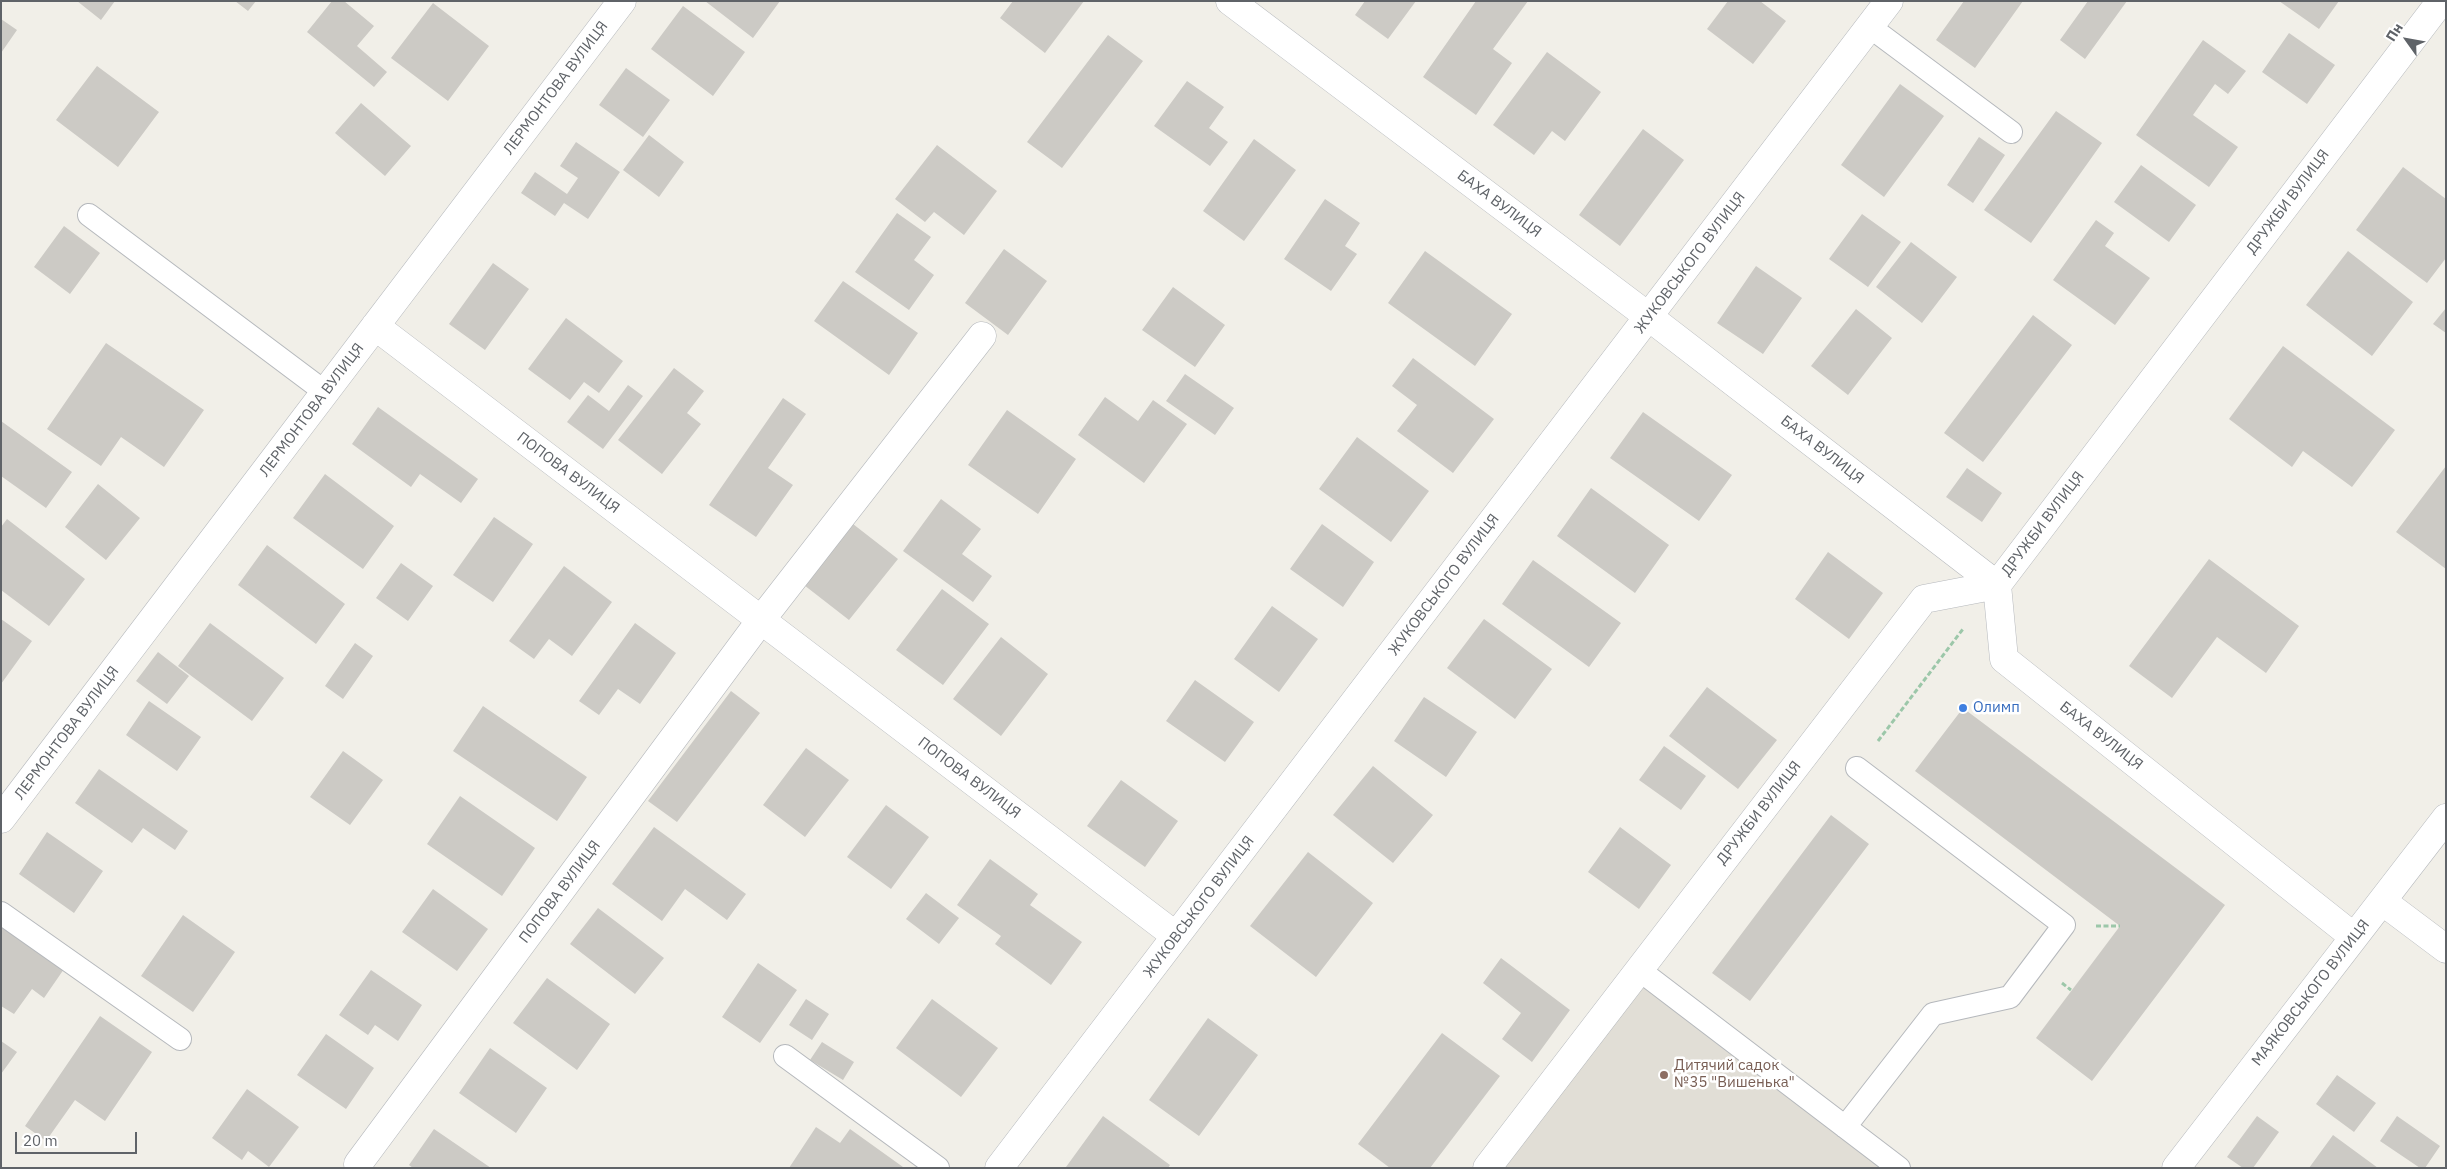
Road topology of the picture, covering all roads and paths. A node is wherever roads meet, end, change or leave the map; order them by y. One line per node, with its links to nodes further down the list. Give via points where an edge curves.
1 (622, 1): 9 (street, ЛЕРМОНТОВА ВУЛИЦЯ)
2 (1230, 1): 8 (street, БАХА ВУЛИЦЯ)
3 (1889, 1): 5 (street, ЖУКОВСЬКОГО ВУЛИЦЯ)
4 (2441, 1): 12 (street, ДРУЖБИ ВУЛИЦЯ)
5 (1870, 26): 6 (lane); 8 (street, ЖУКОВСЬКОГО ВУЛИЦЯ)
6 (2011, 132)
7 (89, 215): 11 (lane)
8 (1649, 317): 12 (street, БАХА ВУЛИЦЯ); 19 (street, ЖУКОВСЬКОГО ВУЛИЦЯ)
9 (375, 326): 11 (street, ЛЕРМОНТОВА ВУЛИЦЯ); 13 (street, ПОПОВА ВУЛИЦЯ)
10 (982, 336): 13 (street, ПОПОВА ВУЛИЦЯ)
11 (325, 392): 16 (street, ЛЕРМОНТОВА ВУЛИЦЯ)
12 (1997, 585): 14 (path); 20 (street, БАХА ВУЛИЦЯ, via 2004,660); 22 (street, ДРУЖБИ ВУЛИЦЯ, via 1924,599)
13 (761, 620): 19 (street, ПОПОВА ВУЛИЦЯ); 26 (street, ПОПОВА ВУЛИЦЯ)
14 (1857, 768): 25 (lane, via 2064,924 2010,997 1933,1014)
15 (2446, 818): 17 (street, МАЯКОВСЬКОГО ВУЛИЦЯ)
16 (1, 819)
17 (2382, 901): 20 (street, МАЯКОВСЬКОГО ВУЛИЦЯ); 21 (street)
18 (1, 913): 23 (lane)
19 (1176, 936): 28 (street, ЖУКОВСЬКОГО ВУЛИЦЯ)
20 (2354, 937): 31 (street, МАЯКОВСЬКОГО ВУЛИЦЯ)
21 (2446, 949)
22 (1638, 969): 25 (lane); 29 (street, ДРУЖБИ ВУЛИЦЯ)
23 (180, 1039)
24 (785, 1056): 27 (lane)
25 (1845, 1127): 30 (lane)
26 (358, 1164)
27 (938, 1168)
28 (999, 1168)
29 (1487, 1168)
30 (1899, 1168)
31 (2176, 1168)

